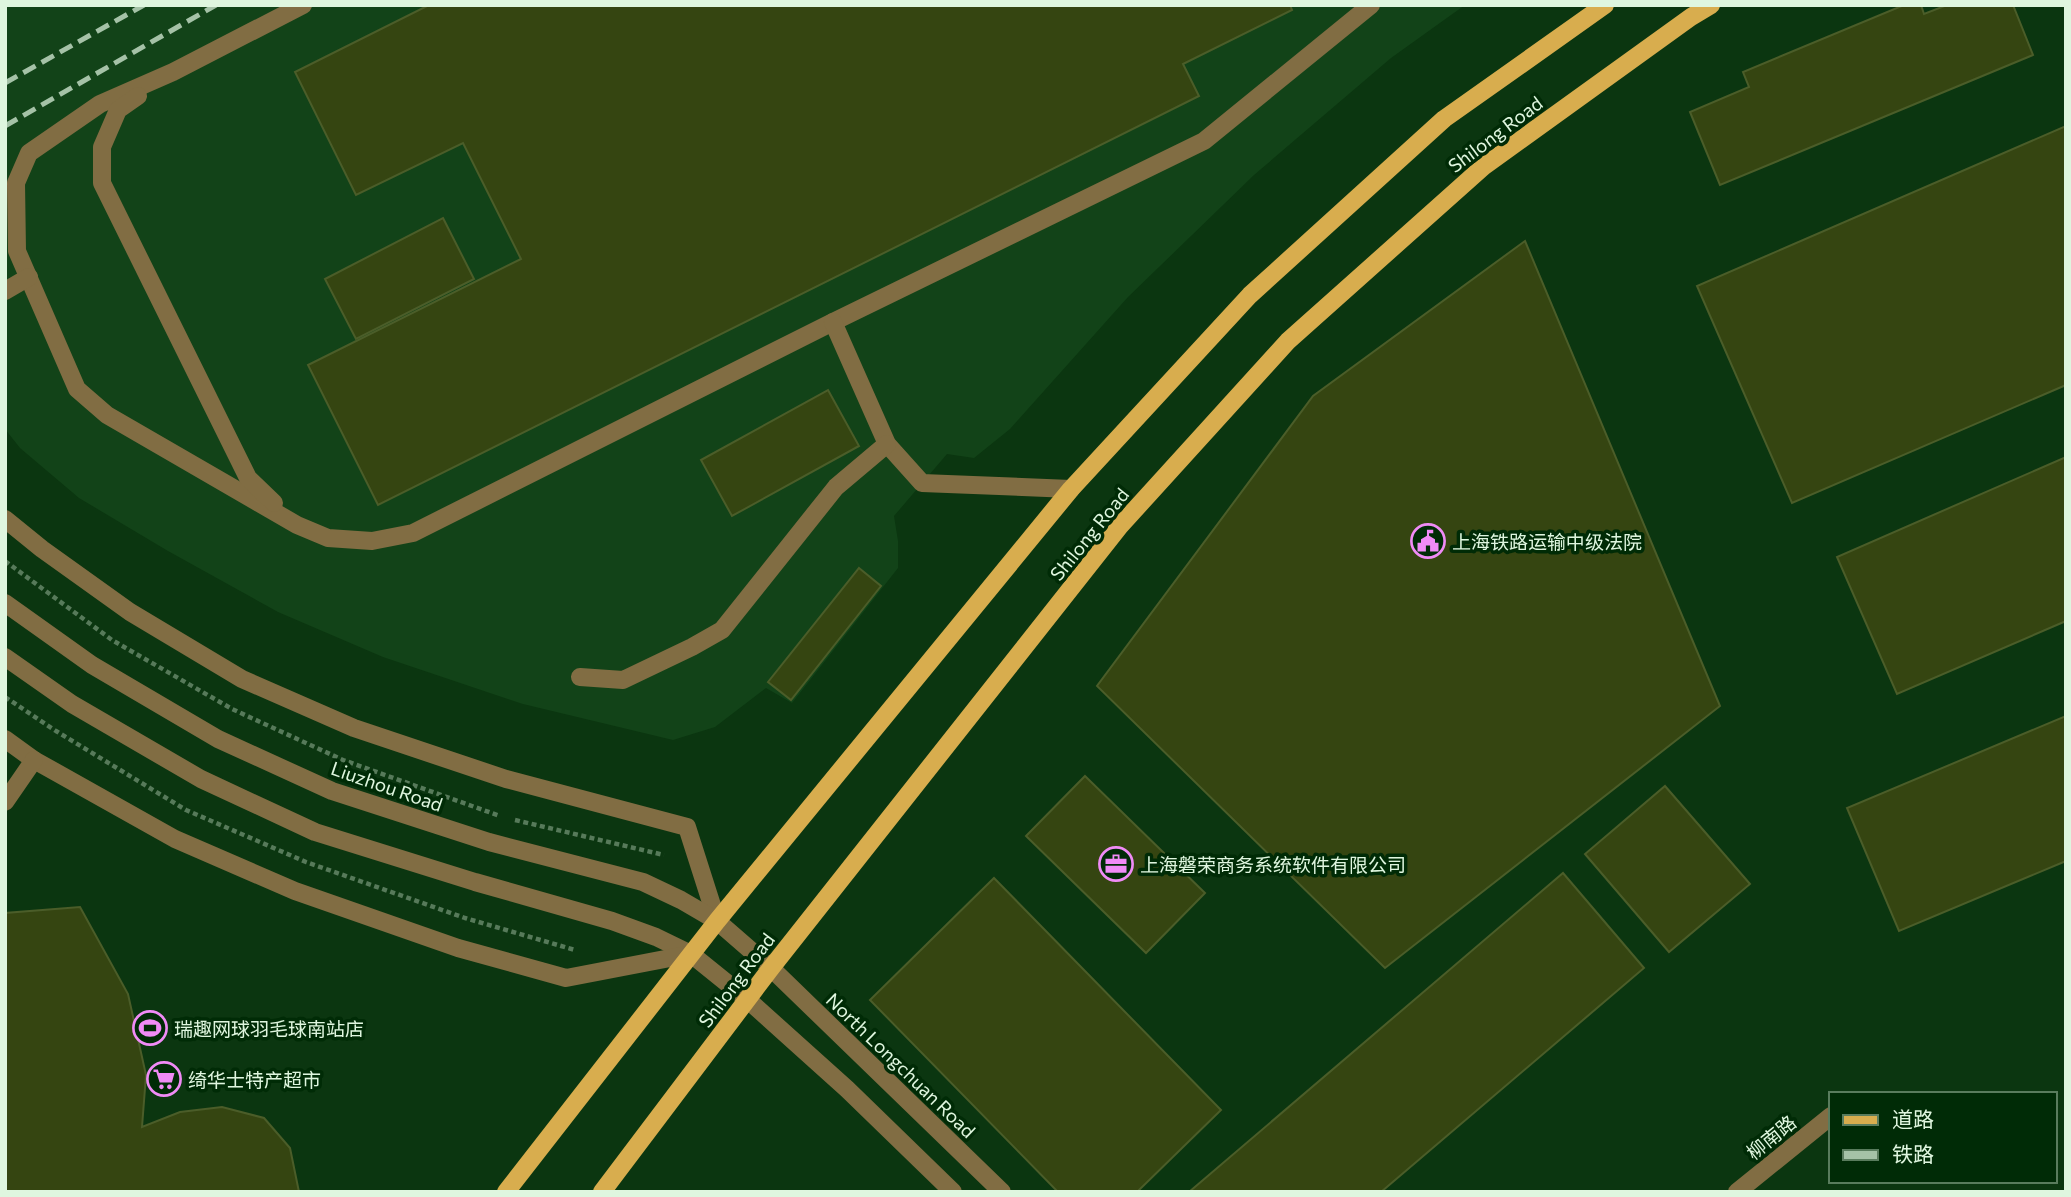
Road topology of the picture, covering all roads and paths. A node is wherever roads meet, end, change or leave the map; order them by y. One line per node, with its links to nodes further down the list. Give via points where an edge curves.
1 (303, 5): 5 (street)
2 (1371, 5): 8 (street, via 1204,141)
3 (1605, 5): 10 (main road, Shilong Road, via 1444,119 1250,295)
4 (1711, 5): 26 (main road, Shilong Road, via 1483,167 1288,341 1120,526)
5 (173, 72): 6 (street, via 100,104 29,153 16,183 18,251); 12 (street, via 118,110 103,147 102,183 248,478)
6 (29, 277): 7 (street); 12 (street, via 77,389 107,415)
7 (5, 291)
8 (833, 322): 9 (street); 12 (street, via 413,533 361,541 328,538)
9 (887, 444): 10 (street, via 922,483); 15 (street, via 836,487 722,630 623,680)
10 (1071, 489): 23 (main road, Shilong Road)
11 (5, 519): 23 (street, via 130,612 242,679 354,728 493,775 687,827)
12 (297, 525)
13 (5, 603): 23 (street, Liuzhou Road, via 92,665 218,739 332,791 489,842 643,882)
14 (5, 657): 25 (street, via 72,704 201,779 316,832 612,921)
15 (580, 677)
16 (5, 739): 18 (street)
17 (5, 757): 18 (street)
18 (34, 760): 19 (street); 25 (street, via 175,839 295,891 458,948 566,978)
19 (5, 802)
20 (515, 820): 21 (path)
21 (664, 855)
22 (465, 918): 24 (path)
23 (717, 921): 25 (main road, Shilong Road); 26 (street, Liuzhou Road)
24 (586, 953)
25 (691, 954): 27 (street); 29 (main road, Shilong Road)
26 (771, 968): 27 (main road, Shilong Road); 32 (street, North Longchuan Road)
27 (747, 1000): 30 (main road, Shilong Road); 31 (street)
28 (1829, 1118): 33 (street, 柳南路)
29 (506, 1192)
30 (602, 1192)
31 (953, 1192)
32 (1002, 1192)
33 (1737, 1192)

